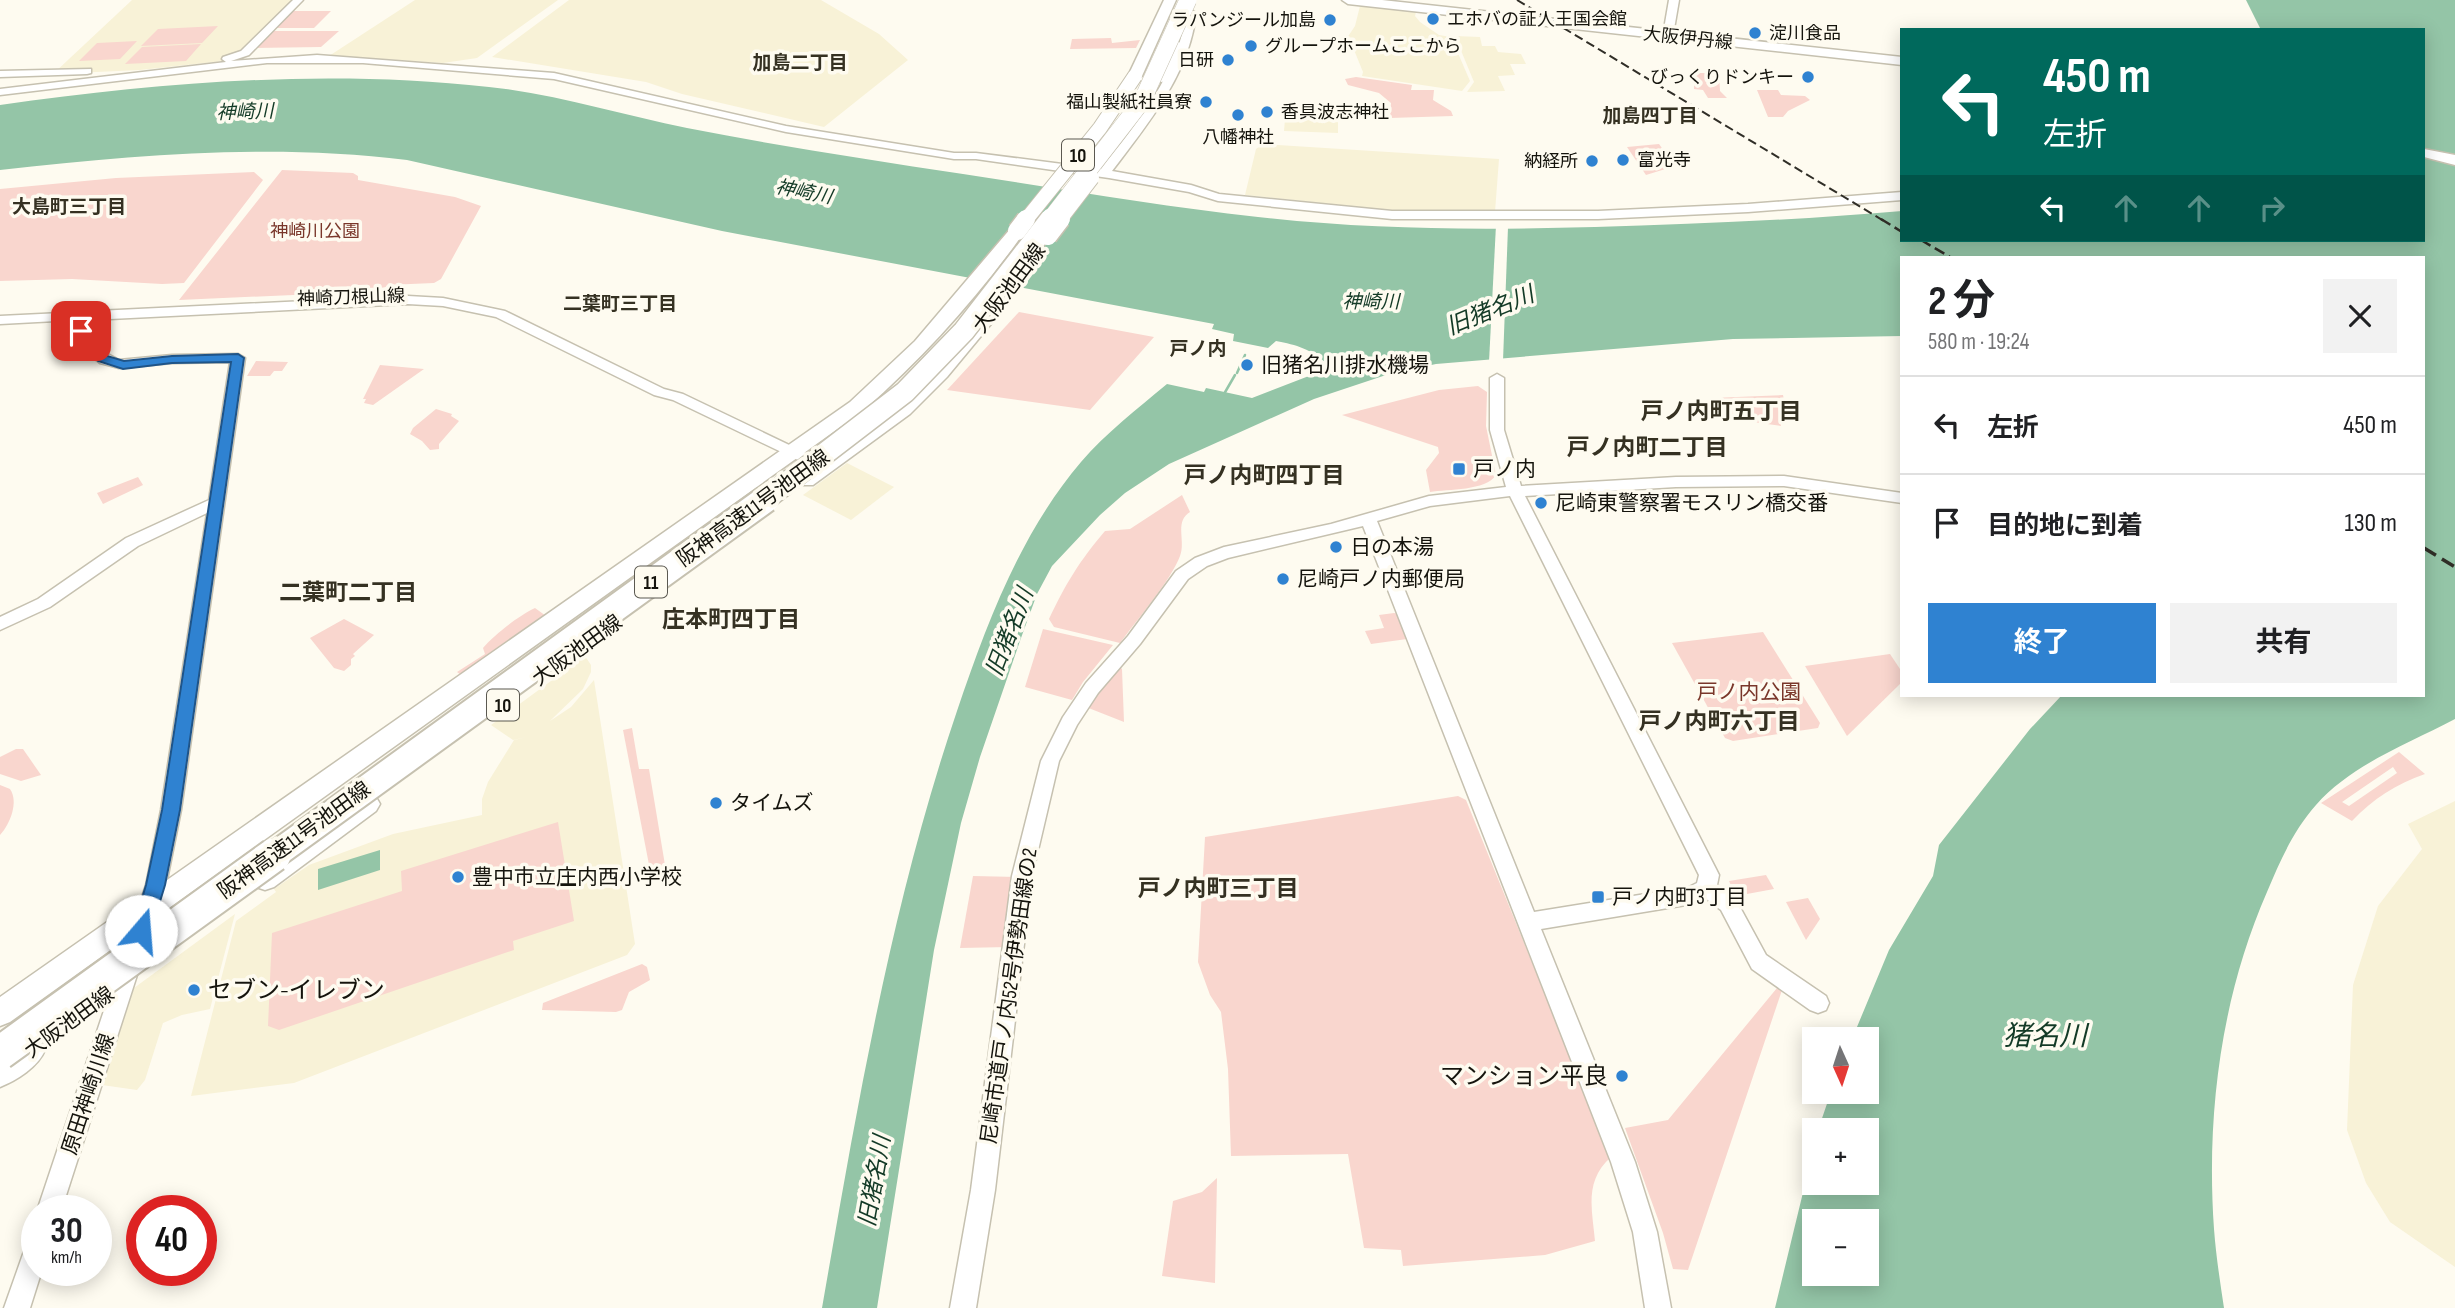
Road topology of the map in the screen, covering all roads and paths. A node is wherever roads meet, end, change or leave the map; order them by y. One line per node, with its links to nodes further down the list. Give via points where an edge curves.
1 (298, 0): 7 (street, via 245,53 230,59 146,68)
2 (1348, 0): 5 (main road, 大阪伊丹線)
3 (1674, 0): 5 (street)
4 (1181, 4): 9 (street, via 1191,29); 10 (street, via 1153,26 1125,83); 20 (main road, 大阪池田線 / 10, bridge, via 1100,128 941,326 888,381); 21 (main road, 大阪池田線 / 10, bridge, via 1162,78 1133,124 995,307 915,398); 33 (highway, 阪神高速11号池田線 / 11, via 1132,101 951,330 894,390 839,434); 34 (highway, 阪神高速11号池田線 / 11, bridge, via 1142,102 964,331 905,392 813,465)
5 (1668, 35): 6 (main road, 大阪伊丹線)
6 (1900, 61)
7 (0, 74)
8 (0, 92): 13 (street, via 267,60 363,60 554,76 818,135)
9 (1150, 113): 10 (street); 14 (street)
10 (1103, 114): 13 (street)
11 (2425, 150): 12 (main road)
12 (2455, 158)
13 (1063, 167): 14 (street)
14 (1104, 173): 15 (street, via 1218,197 1402,215 1598,215)
15 (1900, 196)
16 (89, 312): 17 (street, 神崎刀根山線); 18 (street, 神崎刀根山線); 20 (street, 神崎刀根山線, via 443,302 500,314); 24 (street, 原田神崎川線, via 80,323 81,331 103,359 119,365 238,358)
17 (0, 313)
18 (0, 320)
19 (1497, 377): 22 (street, via 1499,442)
20 (794, 453): 21 (street, 神崎刀根山線); 28 (main road, 大阪池田線 / 10)
21 (824, 467): 30 (main road, 大阪池田線 / 10)
22 (1515, 491): 23 (street, 尼崎市道戸ノ内52号伊勢田線の2, via 1784,481); 25 (street, 尼崎市道戸ノ内52号伊勢田線の2, via 1439,499); 27 (street, via 1707,869)
23 (1900, 498)
24 (216, 503): 26 (street, via 140,537 44,603); 28 (street, 原田神崎川線, via 171,810)
25 (1368, 519): 29 (street); 39 (street, 尼崎市道戸ノ内52号伊勢田線の2, via 1224,553 1189,569 1175,581 1069,722 1050,761 1022,876 983,1190)
26 (0, 624)
27 (1706, 888): 29 (street, via 1686,897); 31 (street, via 1728,904 1759,962)
28 (149, 906): 30 (street, 原田神崎川線); 32 (main road, 大阪池田線 / 10)
29 (1527, 922): 40 (street, via 1636,1199)
30 (125, 982): 35 (main road, 大阪池田線 / 10); 36 (street, 原田神崎川線)
31 (1818, 1003)
32 (0, 1013)
33 (0, 1034)
34 (0, 1053)
35 (0, 1073)
36 (54, 1195)
37 (24, 1286): 38 (street)
38 (17, 1308)
39 (962, 1308)
40 (1658, 1308)

